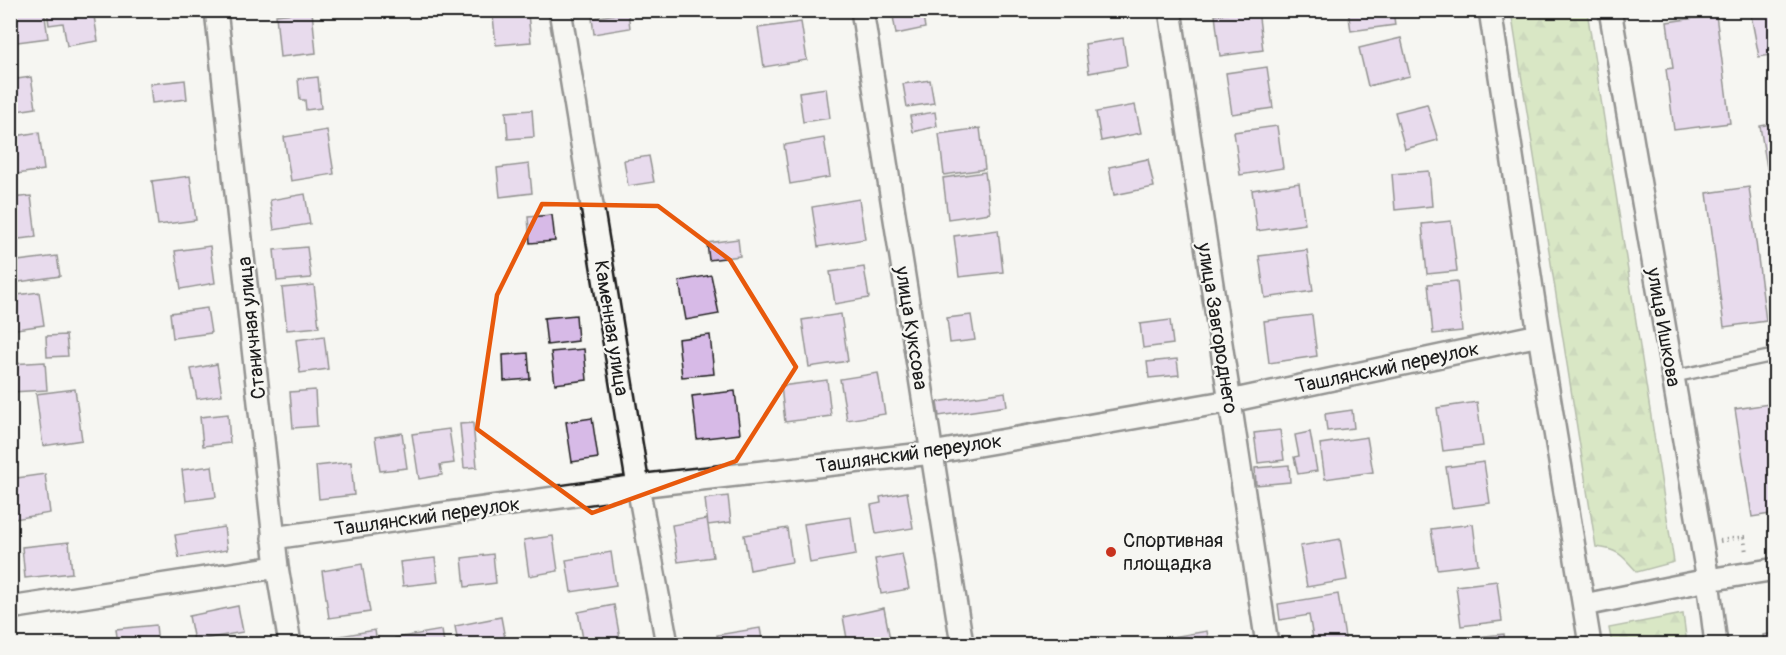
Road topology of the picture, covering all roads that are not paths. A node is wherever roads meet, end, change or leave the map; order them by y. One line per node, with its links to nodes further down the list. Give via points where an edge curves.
1 (216, 10): 13 (street, Станичная улица)
2 (560, 10): 12 (street, Каменная улица)
3 (862, 10): 11 (street, улица Куксова)
4 (1170, 10): 10 (street, улица Завгороднего)
5 (1490, 10): 7 (street)
6 (1610, 10): 9 (street, улица Ишкова)
7 (1539, 335): 10 (street, Ташлянский переулок); 17 (street)
8 (1776, 355): 9 (lane)
9 (1672, 377): 16 (street, улица Ишкова)
10 (1230, 402): 11 (street, Ташлянский переулок); 22 (street, улица Завгороднего)
11 (932, 453): 12 (street, Ташлянский переулок); 21 (street, улица Куксова)
12 (638, 486): 13 (street, Ташлянский переулок); 20 (street, Каменная улица)
13 (273, 538): 14 (street, Станичная улица)
14 (277, 567): 18 (street); 19 (street, Станичная улица)
15 (1776, 569): 16 (street)
16 (1708, 580): 17 (street); 24 (street, улица Ишкова)
17 (1584, 605): 23 (street)
18 (10, 608)
19 (290, 645)
20 (667, 645)
21 (962, 645)
22 (1267, 645)
23 (1590, 645)
24 (1716, 645)

